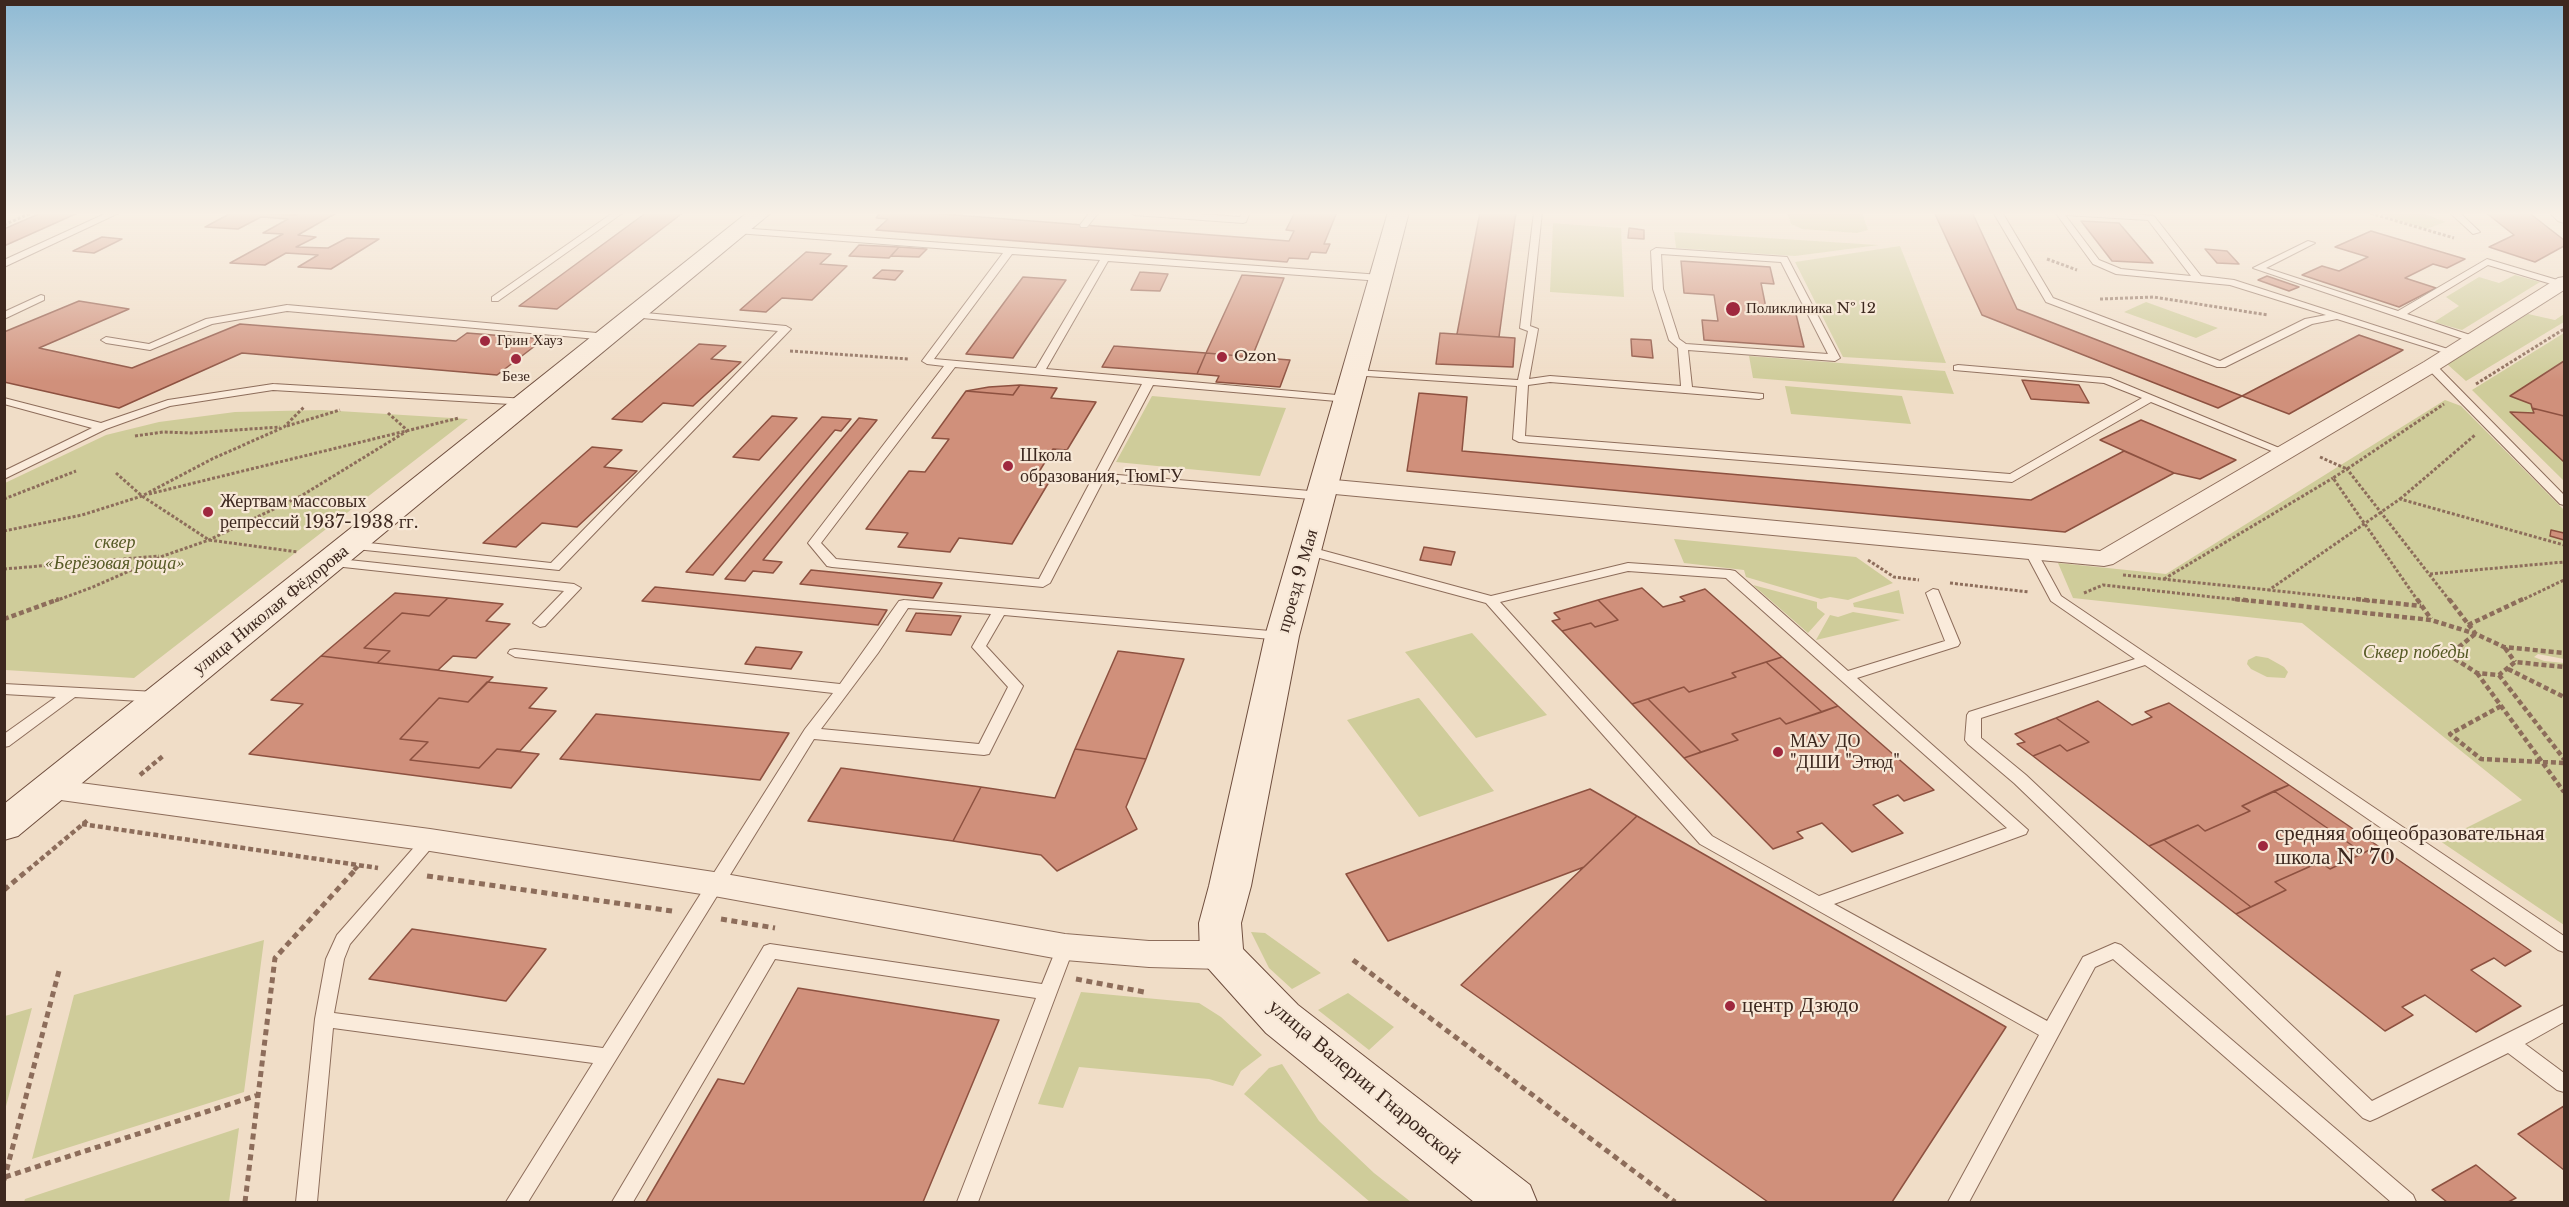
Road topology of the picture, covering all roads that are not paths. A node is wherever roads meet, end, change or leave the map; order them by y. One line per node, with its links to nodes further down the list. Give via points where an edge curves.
1 (539, 268): 20 (lane)
2 (693, 268): 21 (street, улица Николая Фёдорова)
3 (996, 268): 30 (lane, via 927,361)
4 (1099, 268): 33 (lane)
5 (1254, 268): 16 (lane)
6 (1384, 268): 16 (street, проезд 9 Мая)
7 (1532, 268): 35 (lane, via 1525,328 1533,329)
8 (1657, 268): 28 (lane, via 1658,289 1674,340)
9 (1789, 268): 28 (lane, via 1835,358)
10 (2030, 268): 24 (lane, via 2049,300 2221,365 2309,321)
11 (2111, 268): 17 (lane)
12 (2190, 268): 17 (lane)
13 (2259, 268): 22 (lane)
14 (2476, 268): 22 (lane)
15 (2510, 268): 18 (lane)
16 (1381, 278): 36 (street, проезд 9 Мая)
17 (2198, 279): 24 (lane, via 2231,282)
18 (2563, 283): 26 (street)
19 (40, 298): 23 (lane)
20 (495, 299)
21 (635, 315): 25 (street, улица Николая Фёдорова); 50 (lane, via 786,329 554,567)
22 (2398, 315): 26 (lane)
23 (4, 316)
24 (2339, 317): 29 (lane)
25 (608, 337): 27 (lane, via 287,308 210,321 150,347); 41 (street, улица Николая Фёдорова)
26 (2472, 339): 29 (street)
27 (106, 340)
28 (1683, 347): 37 (lane)
29 (2452, 352): 31 (street)
30 (952, 363): 33 (lane); 45 (lane, via 813,543 832,562 1043,583)
31 (2431, 366): 43 (street); 47 (lane)
32 (1958, 368): 39 (lane, via 2106,380)
33 (1039, 372): 34 (lane)
34 (1149, 381): 36 (lane); 45 (lane)
35 (1524, 383): 36 (lane); 37 (lane, via 1550,379); 39 (lane, via 1519,439 2012,478)
36 (1352, 386): 46 (street, проезд 9 Мая)
37 (1687, 390): 38 (lane)
38 (1759, 396)
39 (2151, 398): 43 (lane)
40 (4, 401): 42 (lane)
41 (527, 402): 42 (lane, via 273,387 168,403); 50 (street, улица Николая Фёдорова)
42 (102, 427): 44 (lane)
43 (2283, 452): 49 (street, via 2104,559)
44 (4, 476)
45 (1099, 477): 46 (lane)
46 (1323, 491): 48 (street, проезд 9 Мая); 49 (street)
47 (2565, 501)
48 (1306, 550): 52 (lane); 55 (street, проезд 9 Мая)
49 (2031, 552): 57 (lane, via 2056,598)
50 (329, 554): 54 (lane, via 574,588); 62 (street, улица Николая Фёдорова)
51 (1934, 585): 58 (lane, via 1953,644)
52 (1491, 600): 58 (lane, via 1628,567 1730,574); 69 (lane, via 1706,840)
53 (1000, 611): 55 (lane); 60 (lane, via 904,604); 63 (lane, via 979,647 1016,686 984,750)
54 (540, 623)
55 (1282, 636): 71 (street, проезд 9 Мая, via 1220,923)
56 (515, 652): 60 (lane)
57 (2146, 660): 70 (lane); 76 (lane, via 1974,715 1973,740 2020,779 2370,1112)
58 (1847, 676): 69 (lane, via 2020,830)
59 (4, 689): 61 (lane)
60 (842, 689): 63 (lane)
61 (71, 693): 62 (lane); 64 (lane)
62 (164, 697): 65 (street, улица Николая Фёдорова)
63 (810, 733): 68 (lane)
64 (4, 742)
65 (50, 790): 66 (street, улица Николая Фёдорова); 67 (street)
66 (8, 821)
67 (430, 840): 68 (street); 74 (lane, via 343,940 335,958)
68 (714, 884): 72 (street); 77 (lane)
69 (1818, 903): 75 (lane)
70 (2565, 945)
71 (1222, 955): 72 (street, via 1149,954); 83 (street, улица Валерии Гнаровской, via 1282,1019)
72 (1056, 971): 81 (lane, via 770,951); 82 (lane)
73 (2565, 1013): 76 (lane)
74 (324, 1019): 77 (lane); 79 (lane)
75 (2051, 1032): 84 (lane); 85 (lane, via 2089,962 2115,950)
76 (2509, 1043): 78 (lane)
77 (608, 1058): 80 (lane)
78 (2565, 1084)
79 (306, 1203)
80 (517, 1203)
81 (622, 1203)
82 (968, 1203)
83 (1512, 1203)
84 (1958, 1203)
85 (2406, 1203)

